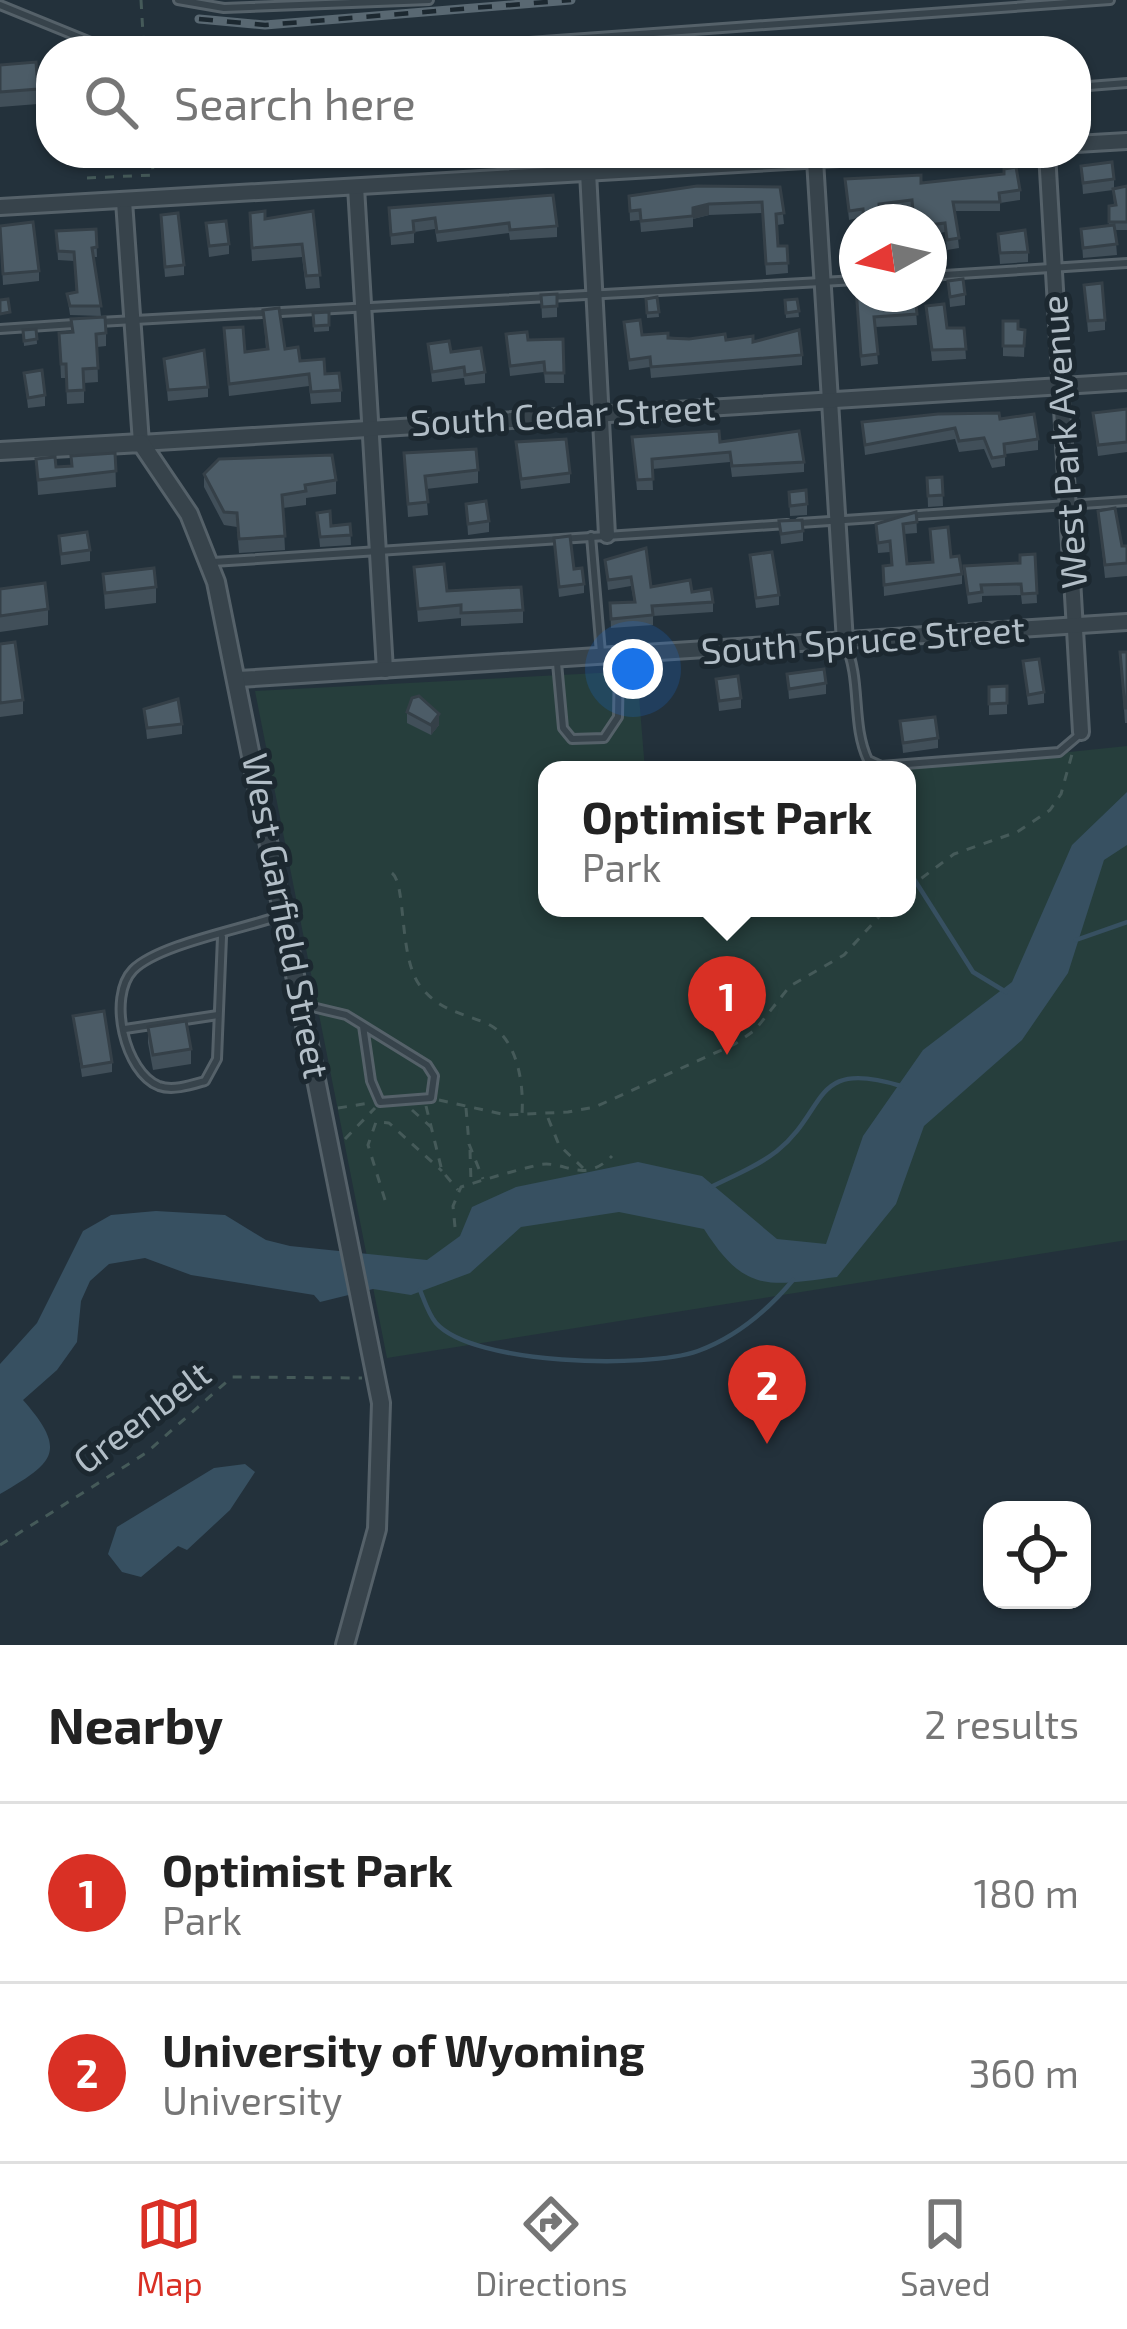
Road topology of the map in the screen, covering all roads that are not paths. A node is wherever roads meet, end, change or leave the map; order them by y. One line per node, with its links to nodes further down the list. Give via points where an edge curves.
1 (178, 0): 2 (lane, via 224,8)
2 (429, 0)
3 (1110, 0): 6 (lane)
4 (0, 5): 5 (lane)
5 (76, 36)
6 (612, 36)
7 (1127, 83): 8 (lane)
8 (1091, 86)
9 (1127, 141): 10 (street)
10 (1091, 143)
11 (664, 168): 14 (street)
12 (815, 168): 22 (street)
13 (1048, 168): 19 (street, West Park Avenue)
14 (588, 172): 15 (street); 23 (street)
15 (356, 187): 16 (street); 24 (street)
16 (124, 201): 17 (street); 25 (street, West Garfield Street)
17 (0, 207)
18 (1127, 263): 19 (lane)
19 (1054, 269): 20 (lane); 28 (street, West Park Avenue)
20 (947, 275)
21 (839, 281): 22 (lane)
22 (822, 282): 23 (lane); 29 (street)
23 (595, 293): 24 (lane); 30 (street)
24 (363, 310): 25 (lane); 31 (street)
25 (133, 320): 26 (lane); 32 (street, West Garfield Street)
26 (0, 329)
27 (1127, 382): 28 (street, South Cedar Street)
28 (1060, 385): 29 (street, South Cedar Street); 35 (street, West Park Avenue)
29 (829, 399): 30 (street, South Cedar Street); 36 (street)
30 (602, 414): 31 (street, South Cedar Street); 37 (street)
31 (369, 426): 32 (street, South Cedar Street); 38 (street)
32 (141, 443): 33 (street, South Cedar Street); 39 (street, West Garfield Street)
33 (0, 451)
34 (1127, 501): 35 (lane)
35 (1068, 506): 36 (lane); 41 (street, West Park Avenue)
36 (837, 521): 37 (lane); 42 (street)
37 (599, 535): 38 (lane); 44 (lane)
38 (377, 550): 39 (lane); 46 (street)
39 (209, 562): 47 (street, West Garfield Street)
40 (1127, 622): 41 (street, South Spruce Street)
41 (1076, 627): 42 (street, South Spruce Street); 48 (street, West Park Avenue)
42 (845, 642): 43 (street, South Spruce Street); 49 (lane)
43 (619, 655): 44 (street, South Spruce Street); 45 (lane, via 618,717 604,738 588,740 572,739 563,728)
44 (601, 656): 45 (street, South Spruce Street)
45 (556, 659): 46 (street, South Spruce Street)
46 (385, 670): 47 (street, South Spruce Street)
47 (239, 679): 51 (street, West Garfield Street)
48 (1081, 732): 50 (lane, via 1059,752)
49 (870, 761)
50 (916, 763)
51 (286, 914): 52 (lane); 53 (street, West Garfield Street)
52 (222, 937): 54 (lane); 56 (lane, via 147,957 127,976)
53 (304, 1005): 55 (lane); 57 (street, West Garfield Street, via 381,1403 372,1552)
54 (218, 1016): 56 (lane); 56 (lane, via 217,1059 205,1081 189,1086 164,1088 144,1078)
55 (363, 1026): 55 (lane, via 427,1065 434,1076 428,1098 380,1102)
56 (124, 1029)
57 (345, 1645)

